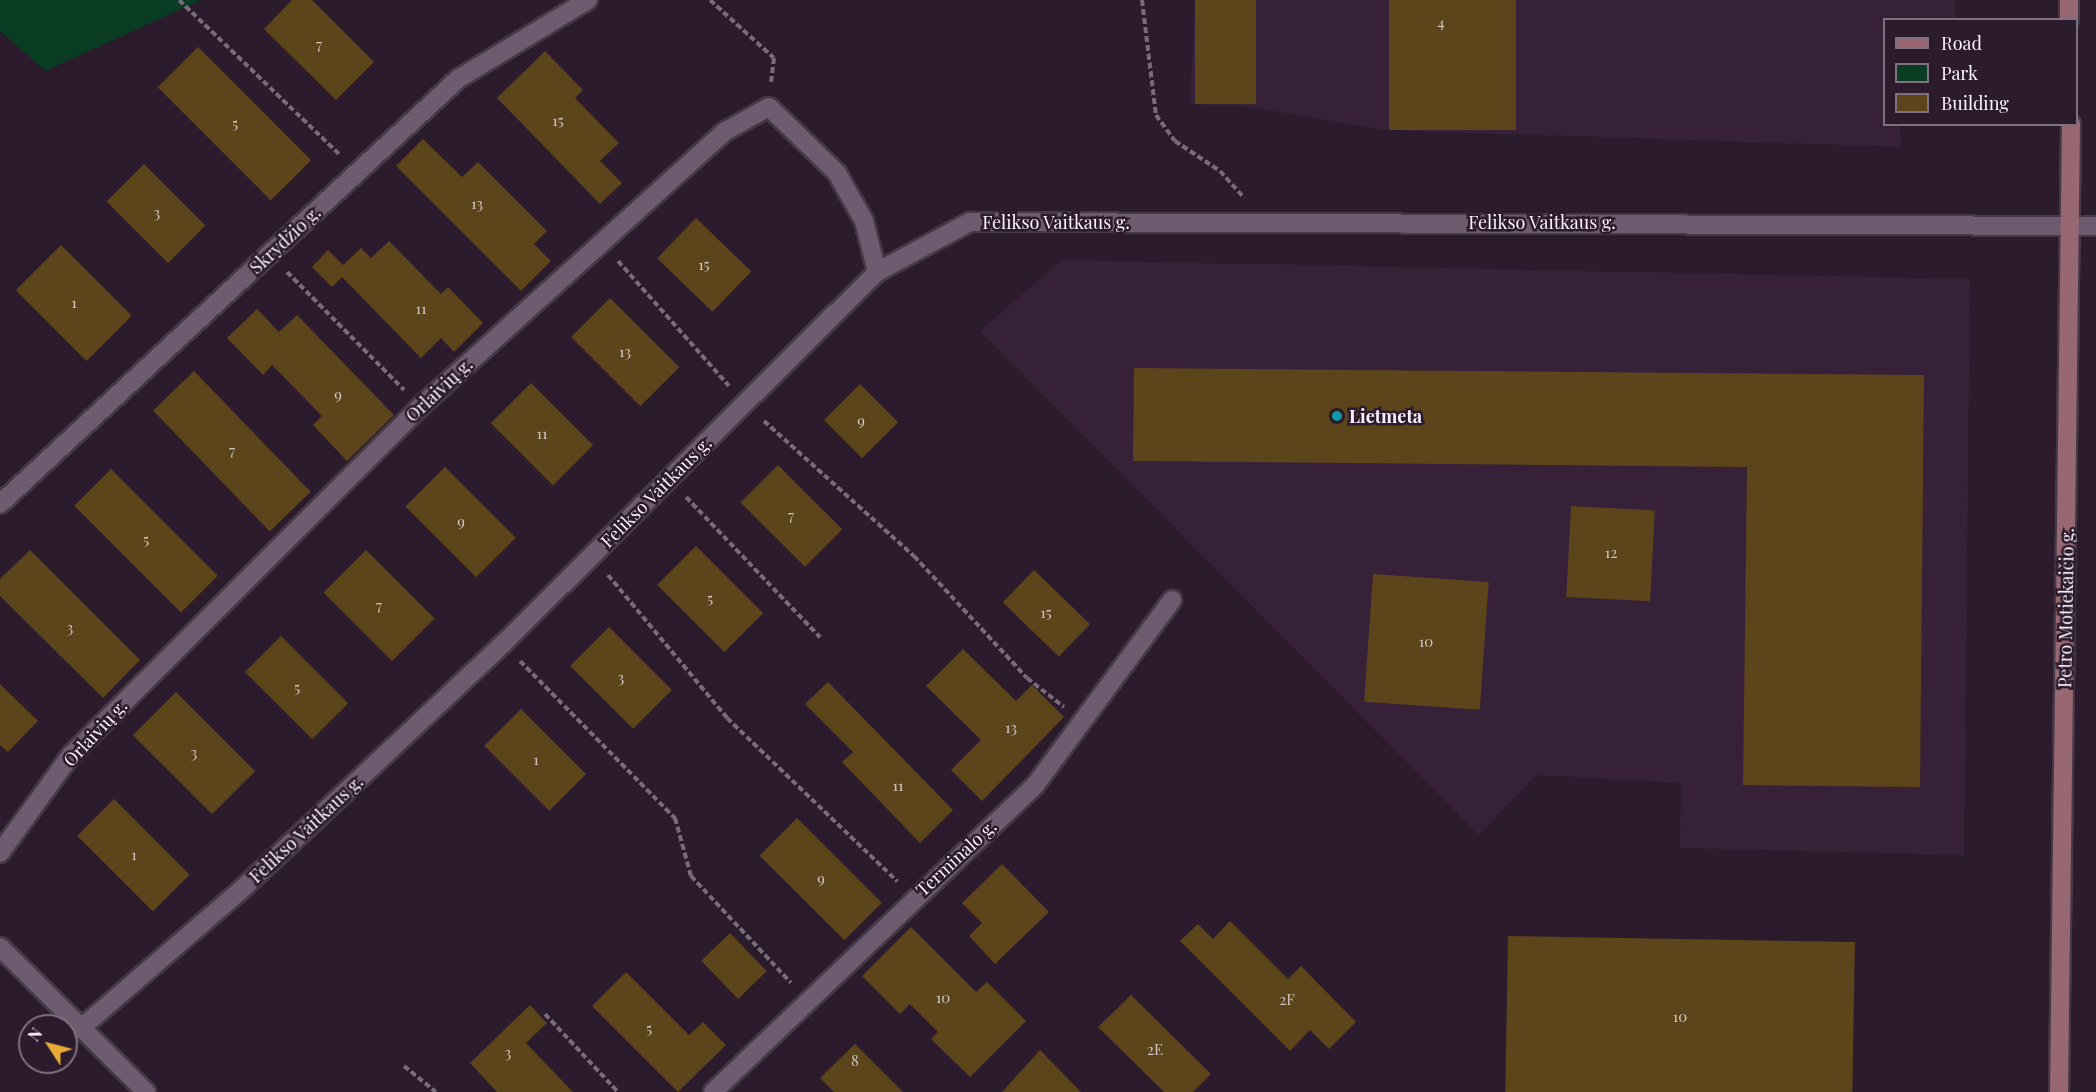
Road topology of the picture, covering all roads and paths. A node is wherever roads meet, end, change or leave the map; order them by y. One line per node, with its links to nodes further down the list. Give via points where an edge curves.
1 (179, 0): 9 (path)
2 (588, 0): 9 (street, Skrydžio g., via 458,79)
3 (710, 0): 7 (path, via 774,58)
4 (1142, 0): 10 (path, via 1156,116 1175,141 1239,188)
5 (2069, 0): 6 (main road)
6 (2069, 18)
7 (769, 107): 13 (street, Orlaivių g., via 724,132); 15 (street, via 837,173 864,220)
8 (2071, 126): 11 (main road, Petro Motiekaičio g.)
9 (358, 172): 14 (street, Skrydžio g.)
10 (1256, 222): 11 (street, Felikso Vaitkaus g.); 15 (street, Felikso Vaitkaus g., via 970,222)
11 (2073, 226): 12 (street, Felikso Vaitkaus g.); 36 (main road, Petro Motiekaičio g.)
12 (2096, 226)
13 (602, 243): 16 (path); 17 (street, Orlaivių g.)
14 (269, 254): 17 (path); 19 (street, Skrydžio g.)
15 (877, 272): 16 (street, Felikso Vaitkaus g.)
16 (745, 404): 18 (street, Felikso Vaitkaus g.); 24 (path, via 914,555 1027,678)
17 (421, 406): 25 (street, Orlaivių g., via 71,755)
18 (669, 479): 20 (street, Felikso Vaitkaus g.); 22 (path)
19 (0, 504)
20 (593, 555): 23 (street, Felikso Vaitkaus g.); 26 (path, via 727,718)
21 (1172, 600): 24 (street, Terminalo g.)
22 (820, 637)
23 (503, 644): 28 (path, via 675,818 691,876); 30 (street, Felikso Vaitkaus g., via 242,889)
24 (1083, 723): 26 (street, Terminalo g., via 1036,784)
25 (0, 853)
26 (914, 897): 28 (street, Terminalo g.)
27 (0, 947): 30 (street)
28 (806, 999): 35 (street, Terminalo g.)
29 (545, 1014): 34 (path)
30 (80, 1029): 32 (street)
31 (404, 1066): 33 (path)
32 (146, 1092)
33 (436, 1092)
34 (618, 1092)
35 (713, 1092)
36 (2059, 1092)

